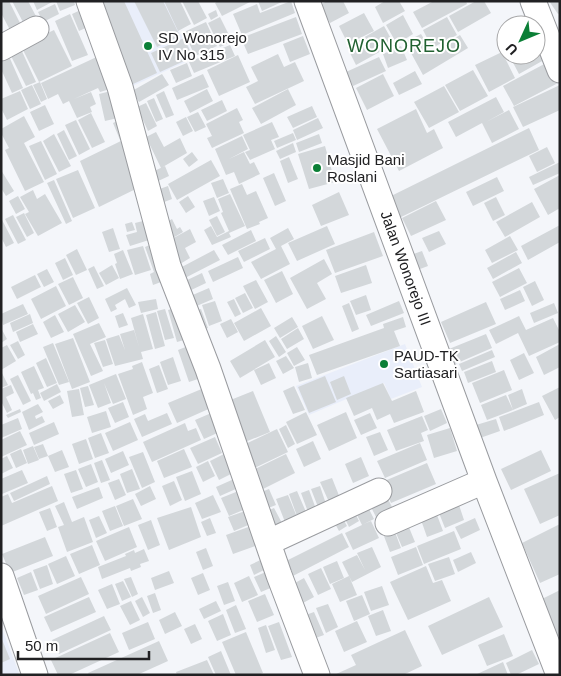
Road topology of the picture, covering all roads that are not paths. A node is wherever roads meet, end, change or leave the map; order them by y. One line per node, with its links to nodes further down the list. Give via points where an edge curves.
1 (89, 1): 10 (street, via 120,87 168,266 208,369)
2 (307, 1): 7 (street, Jalan Wonorejo III)
3 (533, 1): 6 (street)
4 (36, 29): 5 (street)
5 (1, 48)
6 (560, 70)
7 (484, 481): 9 (street); 12 (street, Jalan Wonorejo III)
8 (379, 491): 10 (street)
9 (388, 524)
10 (268, 542): 14 (street)
11 (1, 576): 13 (street)
12 (558, 669)
13 (35, 675)
14 (316, 675)

